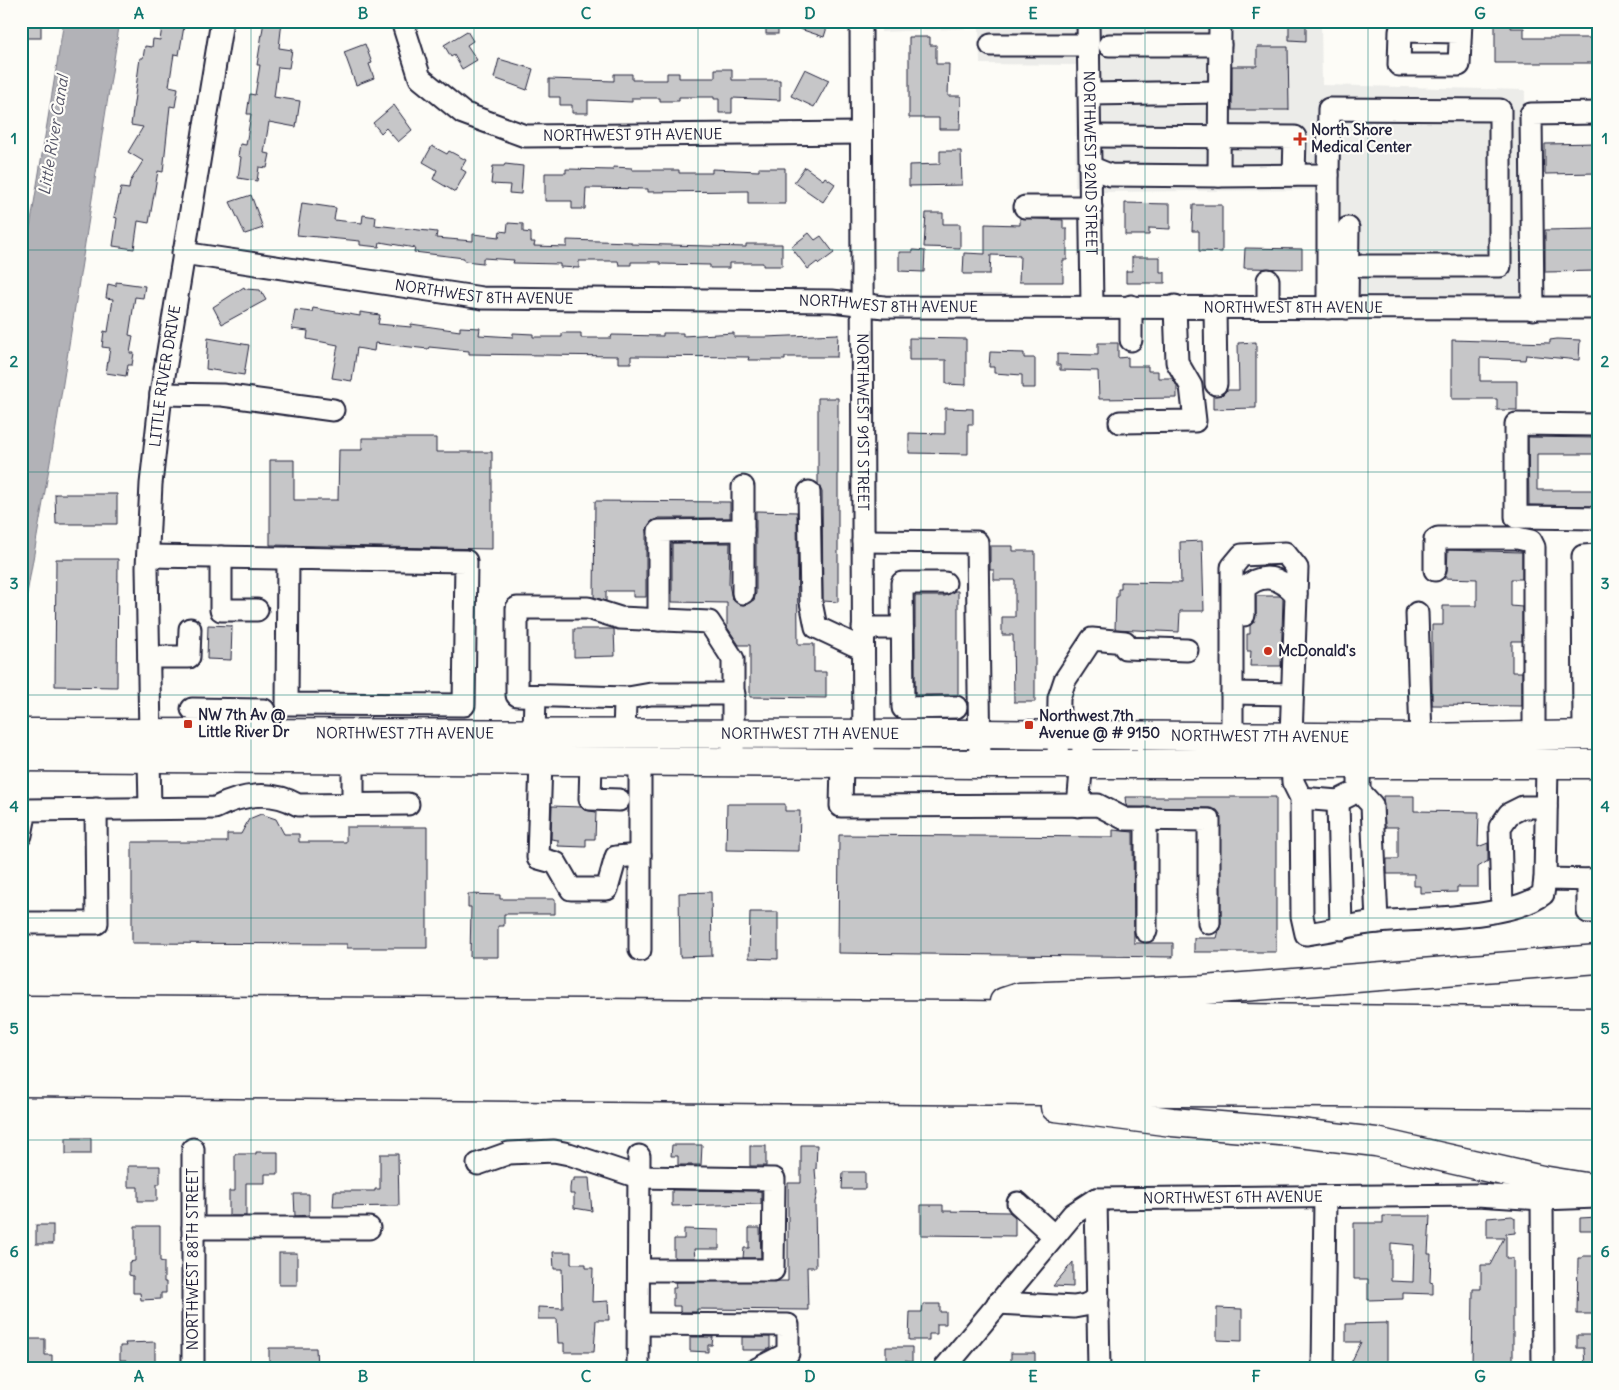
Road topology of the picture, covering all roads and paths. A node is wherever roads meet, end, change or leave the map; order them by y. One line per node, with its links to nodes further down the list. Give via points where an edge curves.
1 (222, 21): 22 (street, LITTLE RIVER DRIVE)
2 (402, 21): 12 (street, NORTHWEST 9TH AVENUE, via 420,78 463,114 525,136)
3 (861, 21): 12 (street, NORTHWEST 91ST STREET)
4 (1088, 21): 7 (street, NORTHWEST 92ND STREET)
5 (1220, 21): 8 (street)
6 (992, 45): 7 (street)
7 (1099, 45): 8 (street); 10 (street, NORTHWEST 92ND STREET)
8 (1220, 45): 9 (street)
9 (1219, 92): 10 (street); 14 (street)
10 (1089, 94): 13 (street, NORTHWEST 92ND STREET)
11 (1598, 113): 33 (street, via 1531,114)
12 (862, 133): 25 (street, NORTHWEST 91ST STREET)
13 (1090, 136): 14 (street); 15 (street, NORTHWEST 92ND STREET)
14 (1219, 137): 17 (street); 18 (street, via 1294,137)
15 (1090, 168): 17 (street, via 1110,175); 20 (street, NORTHWEST 92ND STREET)
16 (1328, 175): 18 (street); 23 (street, via 1329,108 1500,110 1500,266); 31 (street)
17 (1219, 176): 18 (street)
18 (1294, 176)
19 (1025, 207): 20 (street)
20 (1091, 207): 26 (street, NORTHWEST 92ND STREET)
21 (1348, 228): 31 (street)
22 (183, 253): 25 (street, NORTHWEST 8TH AVENUE, via 482,298); 36 (street, LITTLE RIVER DRIVE)
23 (1362, 266)
24 (1268, 280): 30 (street)
25 (862, 305): 26 (street, NORTHWEST 8TH AVENUE); 44 (street, NORTHWEST 91ST STREET)
26 (1092, 306): 27 (street, NORTHWEST 8TH AVENUE)
27 (1130, 306): 28 (street, NORTHWEST 8TH AVENUE); 34 (street)
28 (1175, 306): 29 (street, NORTHWEST 8TH AVENUE); 38 (street, via 1177,362 1192,386 1195,421)
29 (1215, 307): 30 (street, NORTHWEST 8TH AVENUE); 35 (street)
30 (1268, 307): 31 (street, NORTHWEST 8TH AVENUE)
31 (1338, 308): 33 (street, NORTHWEST 8TH AVENUE)
32 (1598, 308): 33 (street, NORTHWEST 8TH AVENUE)
33 (1533, 309)
34 (1131, 340)
35 (1216, 384)
36 (160, 394): 37 (street, via 222,395); 45 (street, LITTLE RIVER DRIVE)
37 (333, 410)
38 (1120, 422)
39 (1598, 424): 42 (street, via 1516,424 1516,517)
40 (743, 487): 43 (street)
41 (809, 492): 58 (street, via 811,602 816,627)
42 (1598, 518)
43 (743, 530): 52 (street); 55 (street, via 659,531)
44 (863, 541): 58 (street, NORTHWEST 91ST STREET); 77 (street, via 977,542)
45 (148, 556): 47 (street); 60 (street, LITTLE RIVER DRIVE)
46 (1598, 556): 64 (street, via 1583,556)
47 (221, 558): 48 (street); 53 (street, via 221,610)
48 (288, 558): 67 (street, via 287,704); 67 (street, via 466,561 464,705)
49 (1435, 570): 83 (street, via 1438,538 1517,538 1531,541 1534,547)
50 (945, 582): 56 (street, via 902,583)
51 (1293, 590): 61 (street, via 1280,580 1264,578 1253,580 1244,589 1244,659); 61 (street, via 1297,568 1285,553 1242,555 1232,568); 63 (street)
52 (743, 593)
53 (257, 610)
54 (1417, 614): 84 (street)
55 (659, 620): 62 (street, via 709,622 733,659); 65 (street, via 620,618 588,608 517,608)
56 (902, 628): 58 (street); 69 (street, via 903,708)
57 (190, 629): 60 (street, via 190,657)
58 (863, 639): 76 (street, NORTHWEST 91ST STREET)
59 (1187, 650): 78 (street, via 1125,648 1125,642 1092,640 1065,680 1059,698)
60 (149, 657): 85 (street, LITTLE RIVER DRIVE)
61 (1232, 686): 63 (street); 80 (street)
62 (734, 694): 66 (street, via 651,694); 75 (street)
63 (1292, 694): 81 (street)
64 (1591, 694): 79 (street)
65 (526, 695): 66 (street); 74 (street)
66 (628, 698): 73 (street)
67 (397, 705): 72 (street)
68 (192, 709): 70 (street)
69 (944, 716): 76 (main road, NORTHWEST 7TH AVENUE); 77 (main road, NORTHWEST 7TH AVENUE)
70 (250, 718): 72 (main road, NORTHWEST 7TH AVENUE); 85 (main road, NORTHWEST 7TH AVENUE)
71 (21, 733): 85 (main road, NORTHWEST 7TH AVENUE)
72 (397, 733): 74 (main road, NORTHWEST 7TH AVENUE)
73 (624, 733): 74 (main road, NORTHWEST 7TH AVENUE); 75 (main road, NORTHWEST 7TH AVENUE)
74 (534, 734)
75 (734, 734): 76 (main road, NORTHWEST 7TH AVENUE); 91 (street)
76 (864, 734): 92 (street, NORTHWEST 91ST STREET)
77 (981, 734): 78 (main road, NORTHWEST 7TH AVENUE); 93 (street)
78 (1071, 734): 80 (main road, NORTHWEST 7TH AVENUE); 94 (street)
79 (1591, 735): 83 (main road, NORTHWEST 7TH AVENUE)
80 (1232, 736): 81 (main road, NORTHWEST 7TH AVENUE)
81 (1291, 736): 84 (main road, NORTHWEST 7TH AVENUE); 97 (main road, via 1271,750 1224,750)
82 (1482, 737): 83 (main road, NORTHWEST 7TH AVENUE); 84 (main road, NORTHWEST 7TH AVENUE); 95 (main road, via 1464,746 1378,746)
83 (1534, 737)
84 (1421, 738)
85 (150, 747): 86 (main road, NORTHWEST 7TH AVENUE); 87 (main road, NORTHWEST 7TH AVENUE); 108 (street, LITTLE RIVER DRIVE)
86 (21, 757)
87 (353, 760): 88 (main road, NORTHWEST 7TH AVENUE); 104 (street)
88 (541, 761): 89 (main road, NORTHWEST 7TH AVENUE); 112 (street, via 538,858 556,863 571,888 607,889 616,857)
89 (591, 762): 90 (main road, NORTHWEST 7TH AVENUE); 102 (street, via 590,799)
90 (640, 762): 91 (main road, NORTHWEST 7TH AVENUE); 112 (street)
91 (733, 763): 92 (main road, NORTHWEST 7TH AVENUE)
92 (853, 764): 93 (main road, NORTHWEST 7TH AVENUE); 106 (street, NORTHWEST 91ST STREET, via 841,806)
93 (980, 764): 94 (main road, NORTHWEST 7TH AVENUE)
94 (1070, 764): 97 (main road, NORTHWEST 7TH AVENUE); 106 (street)
95 (1359, 764): 98 (main road, NORTHWEST 7TH AVENUE); 99 (main road, NORTHWEST 7TH AVENUE); 100 (street)
96 (1598, 764): 99 (main road, NORTHWEST 7TH AVENUE)
97 (1205, 765): 98 (main road, NORTHWEST 7TH AVENUE)
98 (1292, 765): 101 (street, via 1292,782)
99 (1547, 765): 107 (street)
100 (1359, 791): 103 (street); 117 (street, via 1372,805)
101 (1301, 798): 103 (street); 120 (street, via 1302,916 1306,934)
102 (619, 800)
103 (1338, 801): 120 (street)
104 (353, 804): 105 (street); 108 (street, via 298,805 266,794 231,799 215,808)
105 (408, 804)
106 (1078, 806): 110 (street, via 1098,805 1125,819)
107 (1546, 807): 113 (street); 115 (street, via 1523,807 1509,814 1500,827)
108 (150, 808): 109 (street)
109 (96, 809): 111 (street, via 26,810); 118 (street, via 97,923)
110 (1146, 819): 119 (street, via 1209,820); 121 (street)
111 (21, 835)
112 (640, 855): 122 (street)
113 (1545, 879): 114 (street); 115 (street, via 1543,894 1533,903)
114 (1593, 880): 116 (street, via 1588,912)
115 (1502, 909): 117 (street, via 1423,921)
116 (1598, 912)
117 (1377, 922): 120 (street)
118 (21, 923)
119 (1209, 923)
120 (1340, 929)
121 (1146, 931)
122 (640, 950)
123 (1598, 959): 125 (main road, via 1204,990 1018,997)
124 (21, 1010): 125 (main road)
125 (965, 1015): 126 (main road)
126 (1598, 1022)
127 (21, 1033): 128 (main road)
128 (1598, 1044)
129 (21, 1059): 130 (main road)
130 (1598, 1070)
131 (21, 1082): 132 (main road)
132 (1030, 1093): 133 (main road); 138 (main road, via 1059,1109 1376,1142 1542,1180)
133 (1598, 1095)
134 (193, 1149): 144 (street, NORTHWEST 88TH STREET)
135 (639, 1156): 137 (street)
136 (478, 1164): 137 (street, via 509,1154 554,1151)
137 (638, 1178): 147 (street); 147 (street, via 774,1179 773,1270)
138 (1598, 1189)
139 (1325, 1197): 141 (street, NORTHWEST 6TH AVENUE); 142 (street, NORTHWEST 6TH AVENUE, via 1477,1195); 156 (street)
140 (1598, 1197): 142 (street, NORTHWEST 6TH AVENUE)
141 (1096, 1199): 146 (street, via 1072,1214); 148 (street)
142 (1542, 1199): 157 (street)
143 (1018, 1203): 146 (street)
144 (193, 1228): 145 (street); 151 (street, NORTHWEST 88TH STREET)
145 (369, 1228)
146 (1054, 1236): 149 (street)
147 (638, 1270): 150 (street)
148 (1098, 1298): 149 (street, via 1074,1307); 155 (street)
149 (998, 1303): 154 (street)
150 (638, 1324): 152 (street); 153 (street, via 788,1325 788,1353)
151 (193, 1369)
152 (638, 1369)
153 (757, 1369)
154 (944, 1369)
155 (1099, 1369)
156 (1323, 1369)
157 (1544, 1369)

